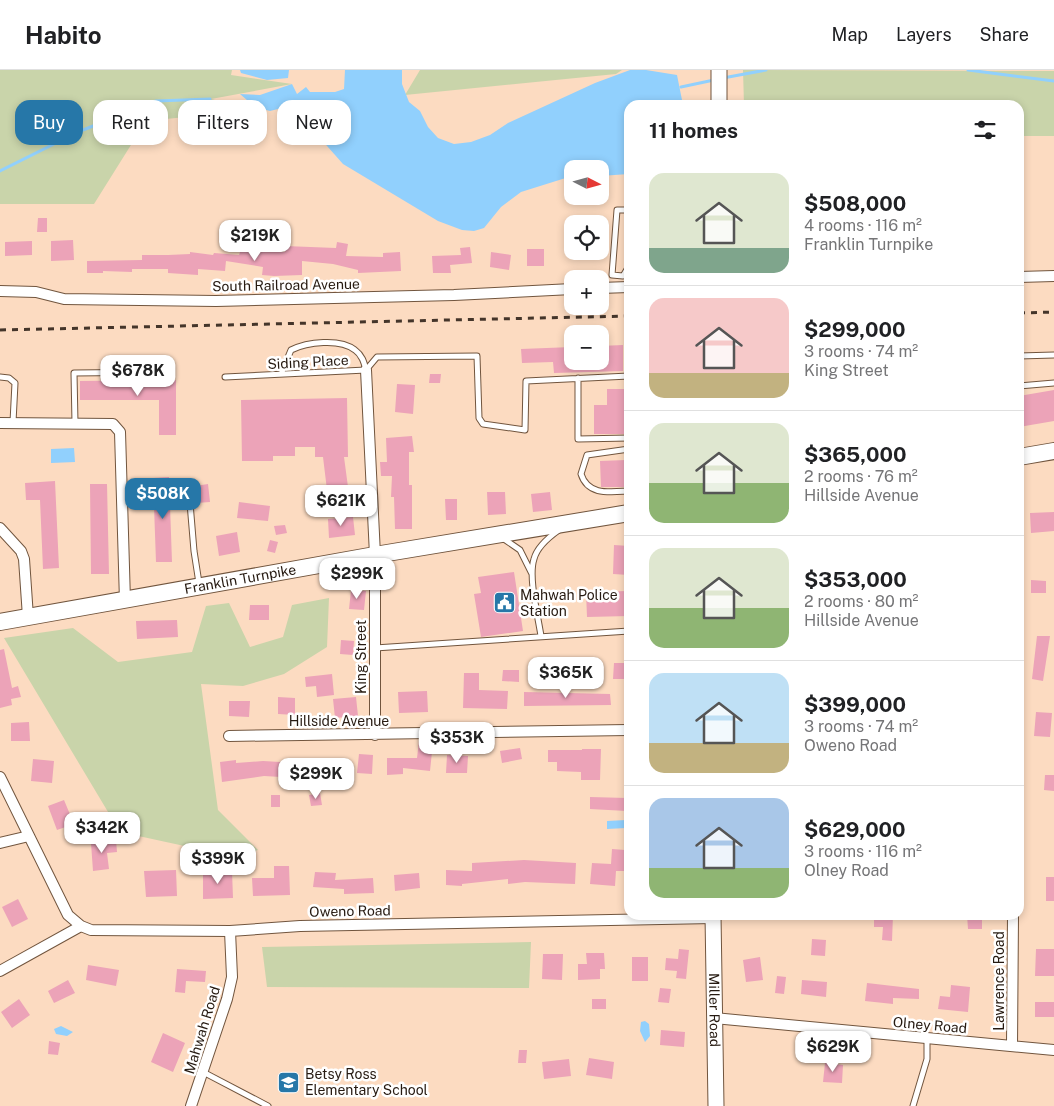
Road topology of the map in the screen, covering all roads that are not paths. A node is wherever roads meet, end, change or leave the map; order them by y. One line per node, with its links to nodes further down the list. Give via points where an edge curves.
1 (719, 70): 2 (street)
2 (719, 99)
3 (624, 210): 5 (lane, via 617,210)
4 (624, 274): 5 (lane)
5 (612, 275): 10 (lane)
6 (1054, 276): 7 (street)
7 (1024, 277)
8 (624, 286): 10 (street)
9 (609, 287): 10 (street)
10 (612, 287)
11 (564, 289): 12 (street, South Railroad Avenue, via 216,301 64,298 36,292)
12 (0, 291)
13 (1054, 355): 14 (lane)
14 (1024, 356)
15 (366, 370): 17 (lane, Siding Place); 17 (lane, via 363,358 351,347 309,344 291,350); 21 (lane, Siding Place, via 376,357 477,356 478,418 484,424 525,430 526,381); 37 (street, King Street)
16 (169, 372): 26 (lane, via 74,373)
17 (282, 374): 20 (lane, Siding Place)
18 (624, 376): 21 (lane)
19 (0, 377): 24 (lane, via 15,383)
20 (225, 377)
21 (578, 378): 27 (lane, via 578,439)
22 (1054, 383): 23 (lane)
23 (1024, 386)
24 (13, 422): 25 (street); 26 (street)
25 (0, 423)
26 (75, 423): 40 (street, via 113,424 120,432)
27 (624, 438)
28 (624, 450): 31 (lane, via 587,455 581,468 588,485 600,492)
29 (1054, 451): 30 (main road)
30 (1024, 456)
31 (624, 491)
32 (189, 492): 39 (lane)
33 (624, 515): 34 (main road, Franklin Turnpike)
34 (565, 525): 36 (main road, Franklin Turnpike); 38 (lane, via 541,546 534,559)
35 (0, 528): 41 (street, via 24,559)
36 (498, 535): 37 (main road, Franklin Turnpike); 38 (lane, via 520,550)
37 (375, 554): 39 (main road, Franklin Turnpike); 45 (street, King Street)
38 (532, 574): 44 (lane)
39 (200, 587): 40 (main road, Franklin Turnpike)
40 (125, 601): 41 (main road, Franklin Turnpike)
41 (28, 617): 42 (main road, Franklin Turnpike)
42 (0, 622)
43 (624, 631): 44 (lane)
44 (541, 636): 45 (lane)
45 (375, 648): 47 (street, King Street)
46 (624, 730): 47 (street, Hillside Avenue)
47 (375, 735): 48 (street, Hillside Avenue)
48 (229, 736)
49 (0, 777): 50 (street)
50 (29, 836): 51 (street); 55 (street, via 68,915)
51 (0, 843)
52 (624, 918): 56 (street, Oweno Road, via 300,926)
53 (713, 920): 58 (street, Miller Road)
54 (1013, 920): 60 (street, Lawrence Road)
55 (81, 926): 56 (street, Oweno Road, via 101,931); 57 (street)
56 (230, 931): 62 (street, Mahwah Road, via 232,977)
57 (0, 971)
58 (714, 1018): 59 (street, Olney Road); 65 (street, Miller Road)
59 (928, 1038): 60 (street, Olney Road); 66 (lane, via 927,1059)
60 (1012, 1046): 61 (street, Olney Road)
61 (1054, 1050)
62 (203, 1072): 63 (street, Mahwah Road); 64 (lane)
63 (191, 1106)
64 (268, 1106)
65 (716, 1106)
66 (914, 1106)

